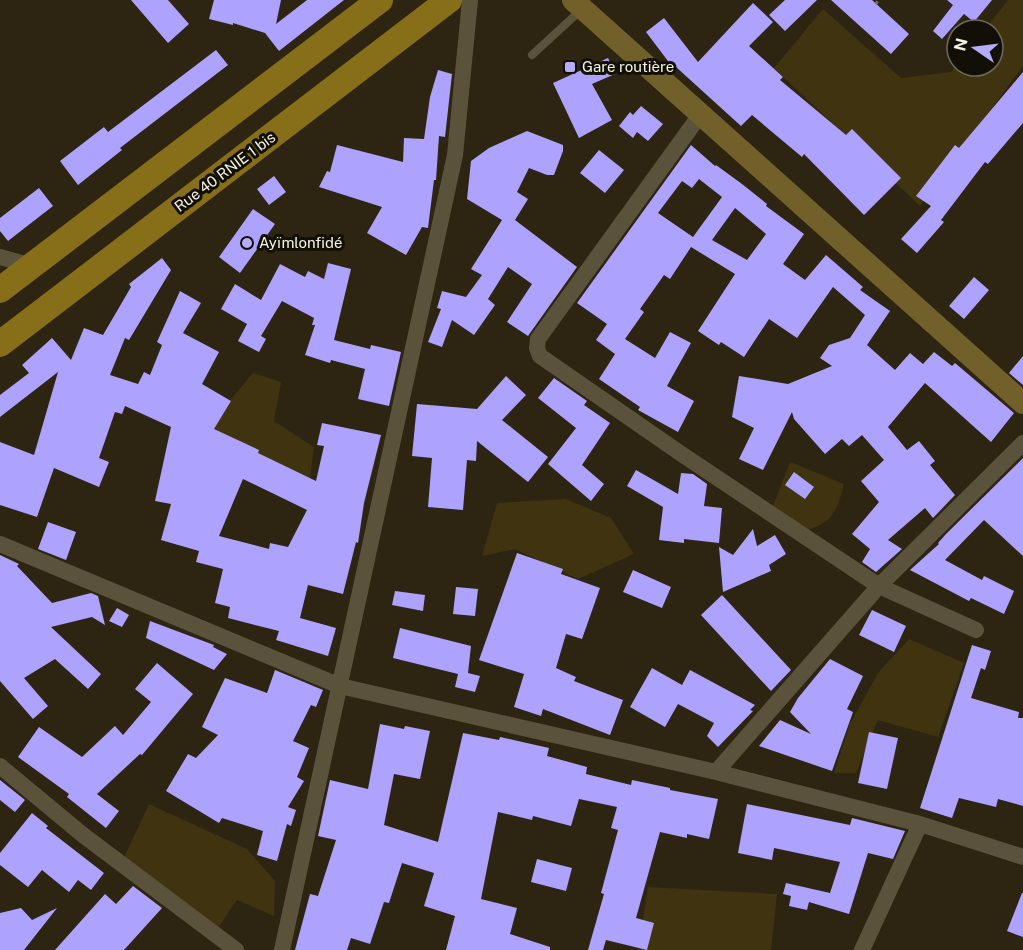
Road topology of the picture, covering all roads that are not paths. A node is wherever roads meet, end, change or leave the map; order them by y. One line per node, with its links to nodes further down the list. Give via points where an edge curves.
1 (380, 0): 8 (main road)
2 (449, 0): 10 (main road, Rue 40 RNIE 1 bis)
3 (470, 0): 16 (street, via 455,155)
4 (578, 4): 5 (lane); 6 (street)
5 (532, 55)
6 (700, 115): 11 (street); 14 (street, via 538,339 540,356)
7 (0, 257): 8 (street)
8 (32, 266): 9 (main road)
9 (0, 290)
10 (0, 344)
11 (1023, 403)
12 (1023, 443): 14 (street)
13 (0, 544): 16 (street)
14 (879, 586): 15 (street); 18 (street)
15 (976, 630)
16 (340, 686): 18 (street); 22 (street)
17 (0, 766): 21 (street, via 83,835)
18 (716, 772): 19 (street)
19 (920, 824): 20 (street); 23 (street)
20 (1023, 857)
21 (236, 950)
22 (282, 950)
23 (862, 950)

